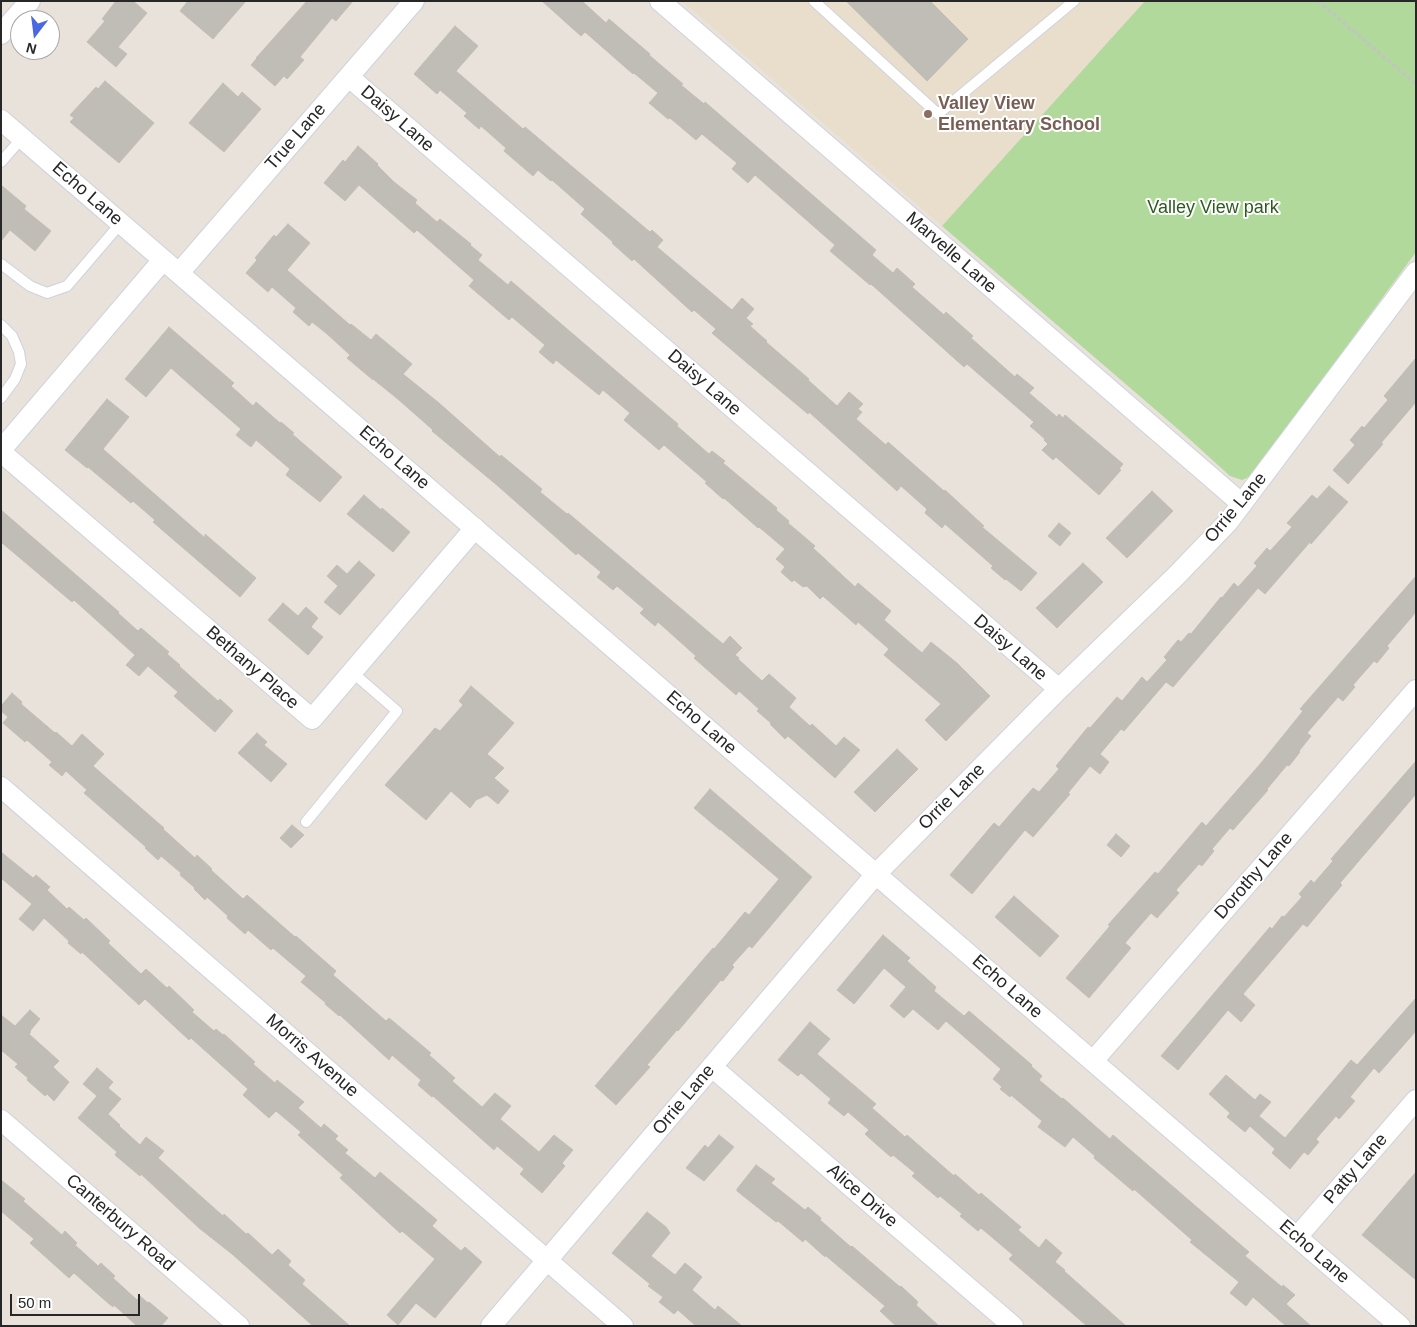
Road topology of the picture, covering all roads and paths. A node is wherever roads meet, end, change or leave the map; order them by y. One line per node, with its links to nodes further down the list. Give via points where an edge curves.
1 (30, 1): 7 (street)
2 (414, 1): 8 (street, True Lane)
3 (660, 1): 21 (street, Marvelle Lane)
4 (814, 1): 5 (lane, via 938,114)
5 (1074, 1)
6 (1318, 1): 9 (path)
7 (1, 34)
8 (349, 77): 17 (street, True Lane); 24 (street, Daisy Lane)
9 (1416, 84)
10 (1, 120): 11 (street, Echo Lane)
11 (22, 138): 12 (lane); 13 (street, Echo Lane)
12 (1, 162)
13 (121, 223): 14 (street, Echo Lane); 15 (lane, via 66,286 47,293 30,286)
14 (163, 260): 17 (street, Echo Lane); 20 (street)
15 (1, 264)
16 (1416, 272): 21 (street, Orrie Lane)
17 (179, 274): 22 (street, Echo Lane)
18 (1, 325): 19 (lane, via 12,336 21,364)
19 (1, 398)
20 (1, 451): 23 (street, Bethany Place, via 312,719)
21 (1242, 504): 24 (street, Orrie Lane, via 1176,576)
22 (475, 528): 23 (street, Bethany Place); 28 (street, Echo Lane)
23 (352, 672): 27 (lane, via 397,711)
24 (1059, 690): 28 (street, Orrie Lane)
25 (1416, 690): 29 (street, Dorothy Lane)
26 (1, 786): 34 (street, Morris Avenue)
27 (306, 822)
28 (876, 874): 29 (street, Echo Lane); 30 (street, Orrie Lane)
29 (1093, 1061): 33 (street, Echo Lane)
30 (712, 1067): 34 (street, Orrie Lane); 38 (street, Alice Drive)
31 (1416, 1100): 33 (street, Patty Lane)
32 (1, 1120): 35 (street, Canterbury Road)
33 (1297, 1237): 39 (street, Echo Lane)
34 (548, 1260): 36 (street, Orrie Lane); 37 (street, Morris Avenue)
35 (239, 1326)
36 (491, 1326)
37 (623, 1326)
38 (1012, 1326)
39 (1400, 1326)

